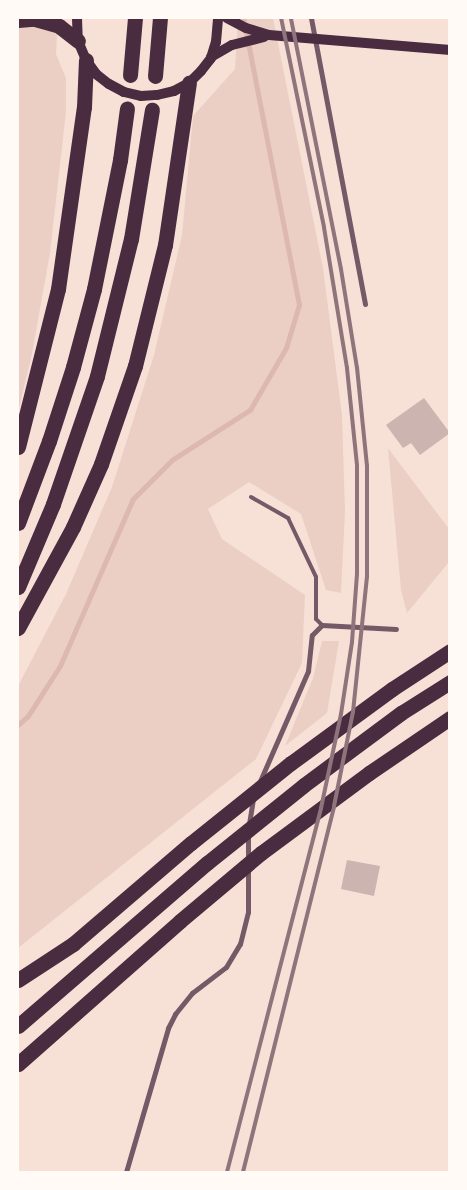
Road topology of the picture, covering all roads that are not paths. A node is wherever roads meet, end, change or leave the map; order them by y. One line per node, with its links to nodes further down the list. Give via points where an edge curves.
1 (38, 18): 8 (highway); 10 (highway, via 59,26)
2 (77, 18): 10 (main road)
3 (135, 18): 14 (highway)
4 (160, 18): 15 (highway)
5 (218, 18): 12 (main road, via 216,42)
6 (227, 18): 9 (main road, via 257,33)
7 (311, 18): 19 (street)
8 (18, 20)
9 (280, 36): 11 (main road); 12 (main road, via 243,40)
10 (78, 41): 13 (main road)
11 (450, 50)
12 (210, 58): 16 (main road)
13 (86, 60): 16 (main road, via 109,84 141,96 174,91); 20 (highway, via 84,107 58,289)
14 (130, 75)
15 (155, 76)
16 (189, 83): 25 (highway, via 165,245 135,366 101,464 77,518)
17 (127, 108): 22 (highway, via 111,204 73,367)
18 (152, 110): 23 (highway, via 131,239 96,376 53,504)
19 (365, 304)
20 (18, 447)
21 (251, 497): 24 (lane, via 288,518 316,577 316,619)
22 (18, 523)
23 (18, 588)
24 (322, 625): 26 (street); 35 (street, via 312,634 308,671 252,802 247,843 248,912 240,944 226,967 192,993 168,1028)
25 (18, 628)
26 (396, 629)
27 (450, 651): 30 (highway, via 299,757)
28 (450, 682): 33 (highway, via 401,713 304,785)
29 (450, 718): 34 (highway, via 261,853)
30 (148, 879): 31 (highway); 32 (highway, via 73,944)
31 (18, 968)
32 (18, 980)
33 (18, 1026)
34 (18, 1064)
35 (126, 1172)

